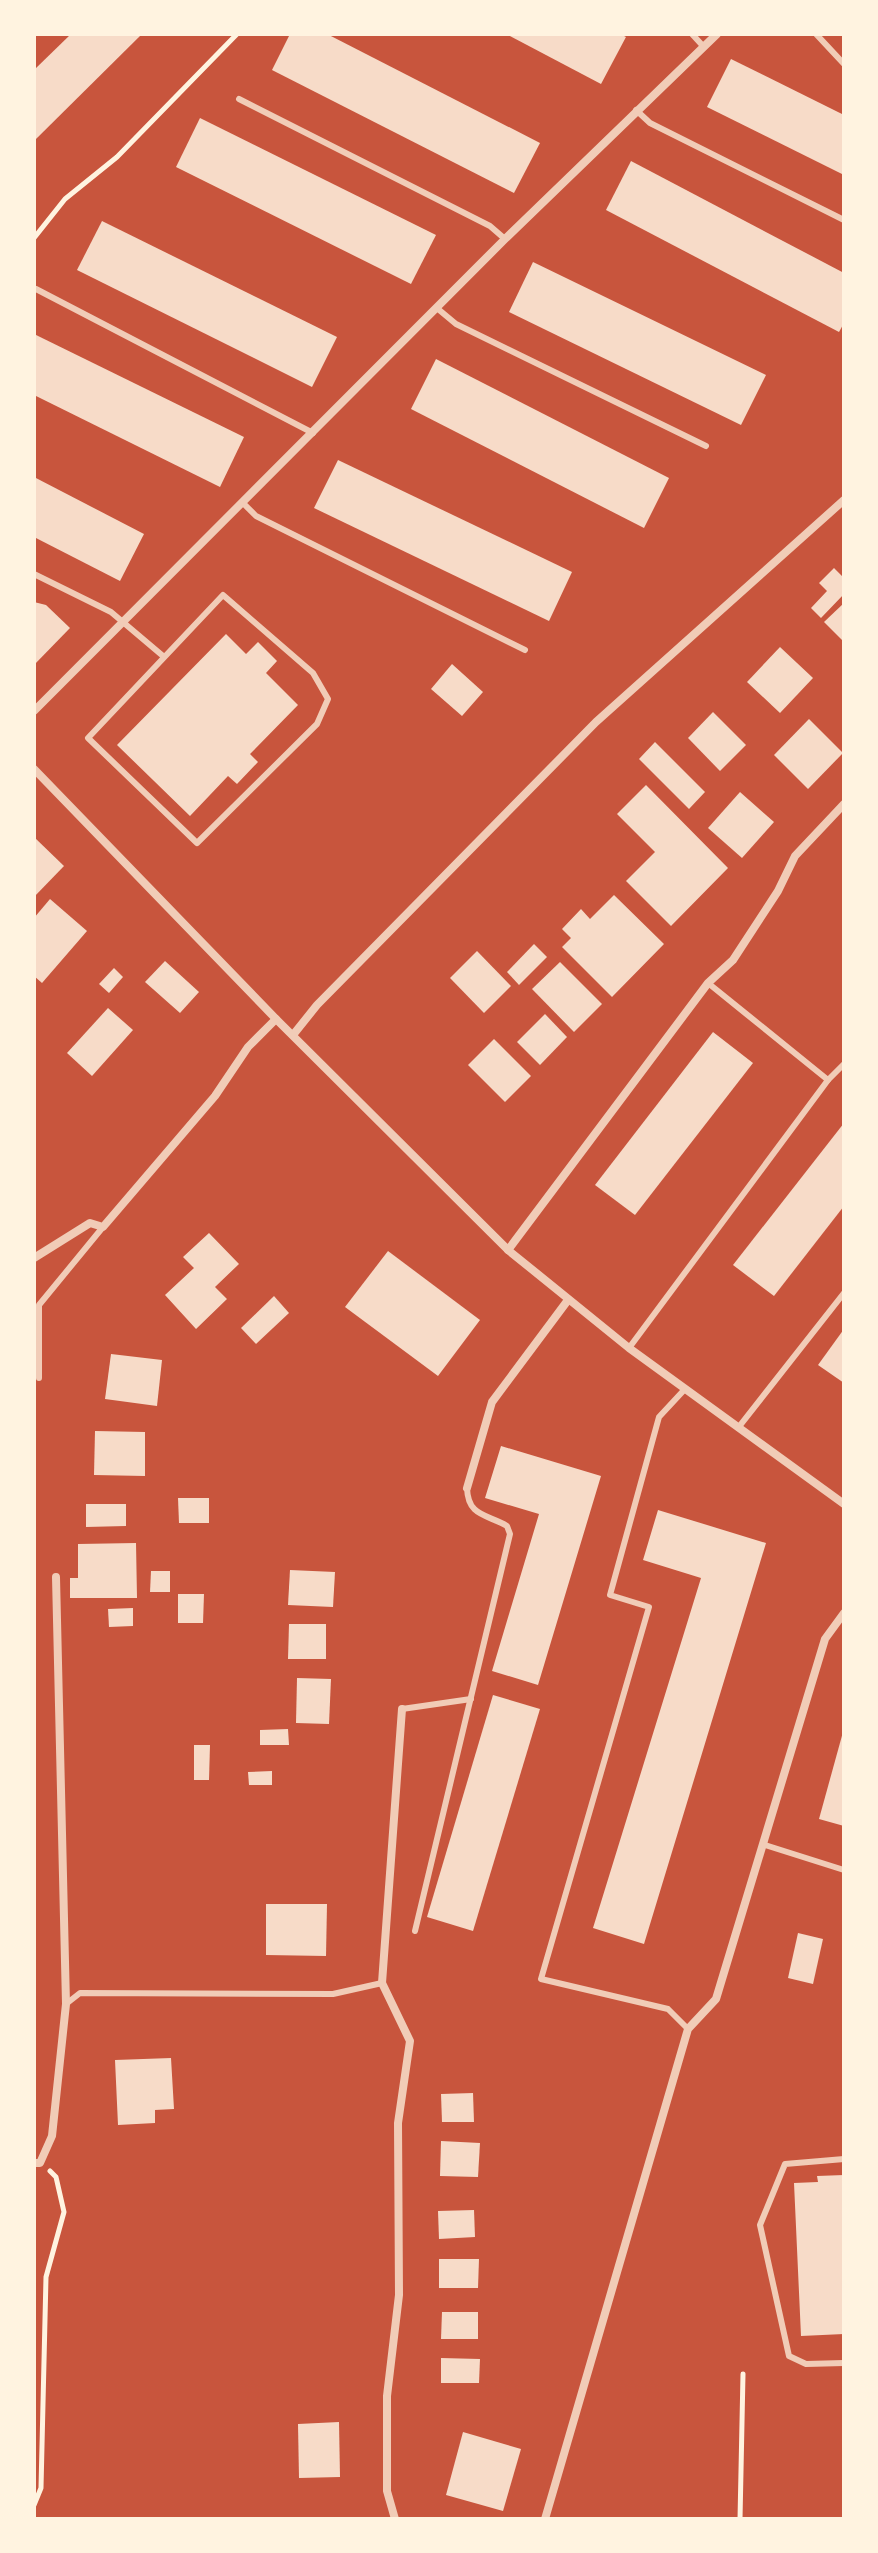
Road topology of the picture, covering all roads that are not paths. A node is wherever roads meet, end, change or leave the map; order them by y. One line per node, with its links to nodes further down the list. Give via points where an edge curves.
1 (692, 34): 4 (lane)
2 (717, 34): 4 (street)
3 (816, 34): 5 (lane)
4 (703, 46): 7 (street)
5 (844, 64)
6 (239, 99): 9 (lane, via 490,226)
7 (636, 110): 8 (lane, via 650,123); 9 (street)
8 (844, 220)
9 (505, 239): 11 (street)
10 (36, 289): 12 (lane)
11 (438, 309): 12 (street); 13 (lane, via 456,324)
12 (314, 434): 15 (street)
13 (706, 446)
14 (844, 500): 25 (street, via 596,722)
15 (243, 503): 17 (street); 18 (lane, via 256,516)
16 (34, 574): 17 (lane)
17 (122, 621): 19 (lane); 20 (street)
18 (525, 650)
19 (163, 656): 19 (lane, via 223,595 313,673 328,699 317,724 197,843 88,738)
20 (34, 711)
21 (34, 769): 24 (street)
22 (844, 804): 23 (street, via 795,856 733,960)
23 (708, 983): 27 (lane); 29 (street)
24 (276, 1019): 25 (street); 28 (street)
25 (293, 1035): 29 (street)
26 (844, 1064): 27 (lane)
27 (828, 1080): 33 (lane)
28 (103, 1227): 30 (street, via 90,1223); 34 (lane, via 39,1305)
29 (508, 1250): 32 (street)
30 (34, 1258)
31 (844, 1293): 36 (lane)
32 (568, 1300): 33 (street); 37 (street, via 492,1402)
33 (629, 1348): 35 (street)
34 (39, 1378)
35 (685, 1389): 36 (street); 48 (lane, via 659,1417 610,1595 649,1607 541,1979 668,2009)
36 (738, 1428): 38 (street)
37 (467, 1488): 41 (lane, via 473,1510 507,1526 510,1534)
38 (844, 1504)
39 (56, 1577): 47 (street)
40 (844, 1613): 43 (street, via 825,1639)
41 (471, 1699): 42 (lane); 45 (lane)
42 (402, 1709): 46 (street)
43 (765, 1845): 44 (lane); 48 (street, via 716,1999)
44 (844, 1870)
45 (415, 1931)
46 (382, 1983): 47 (lane, via 333,1994 80,1993); 52 (street, via 410,2041 398,2123 399,2295 387,2396 387,2491)
47 (66, 2004): 50 (street, via 52,2136)
48 (688, 2029): 53 (street)
49 (844, 2159): 51 (lane, via 785,2164 760,2225 789,2356 806,2364)
50 (37, 2163)
51 (844, 2363)
52 (395, 2519)
53 (545, 2519)

